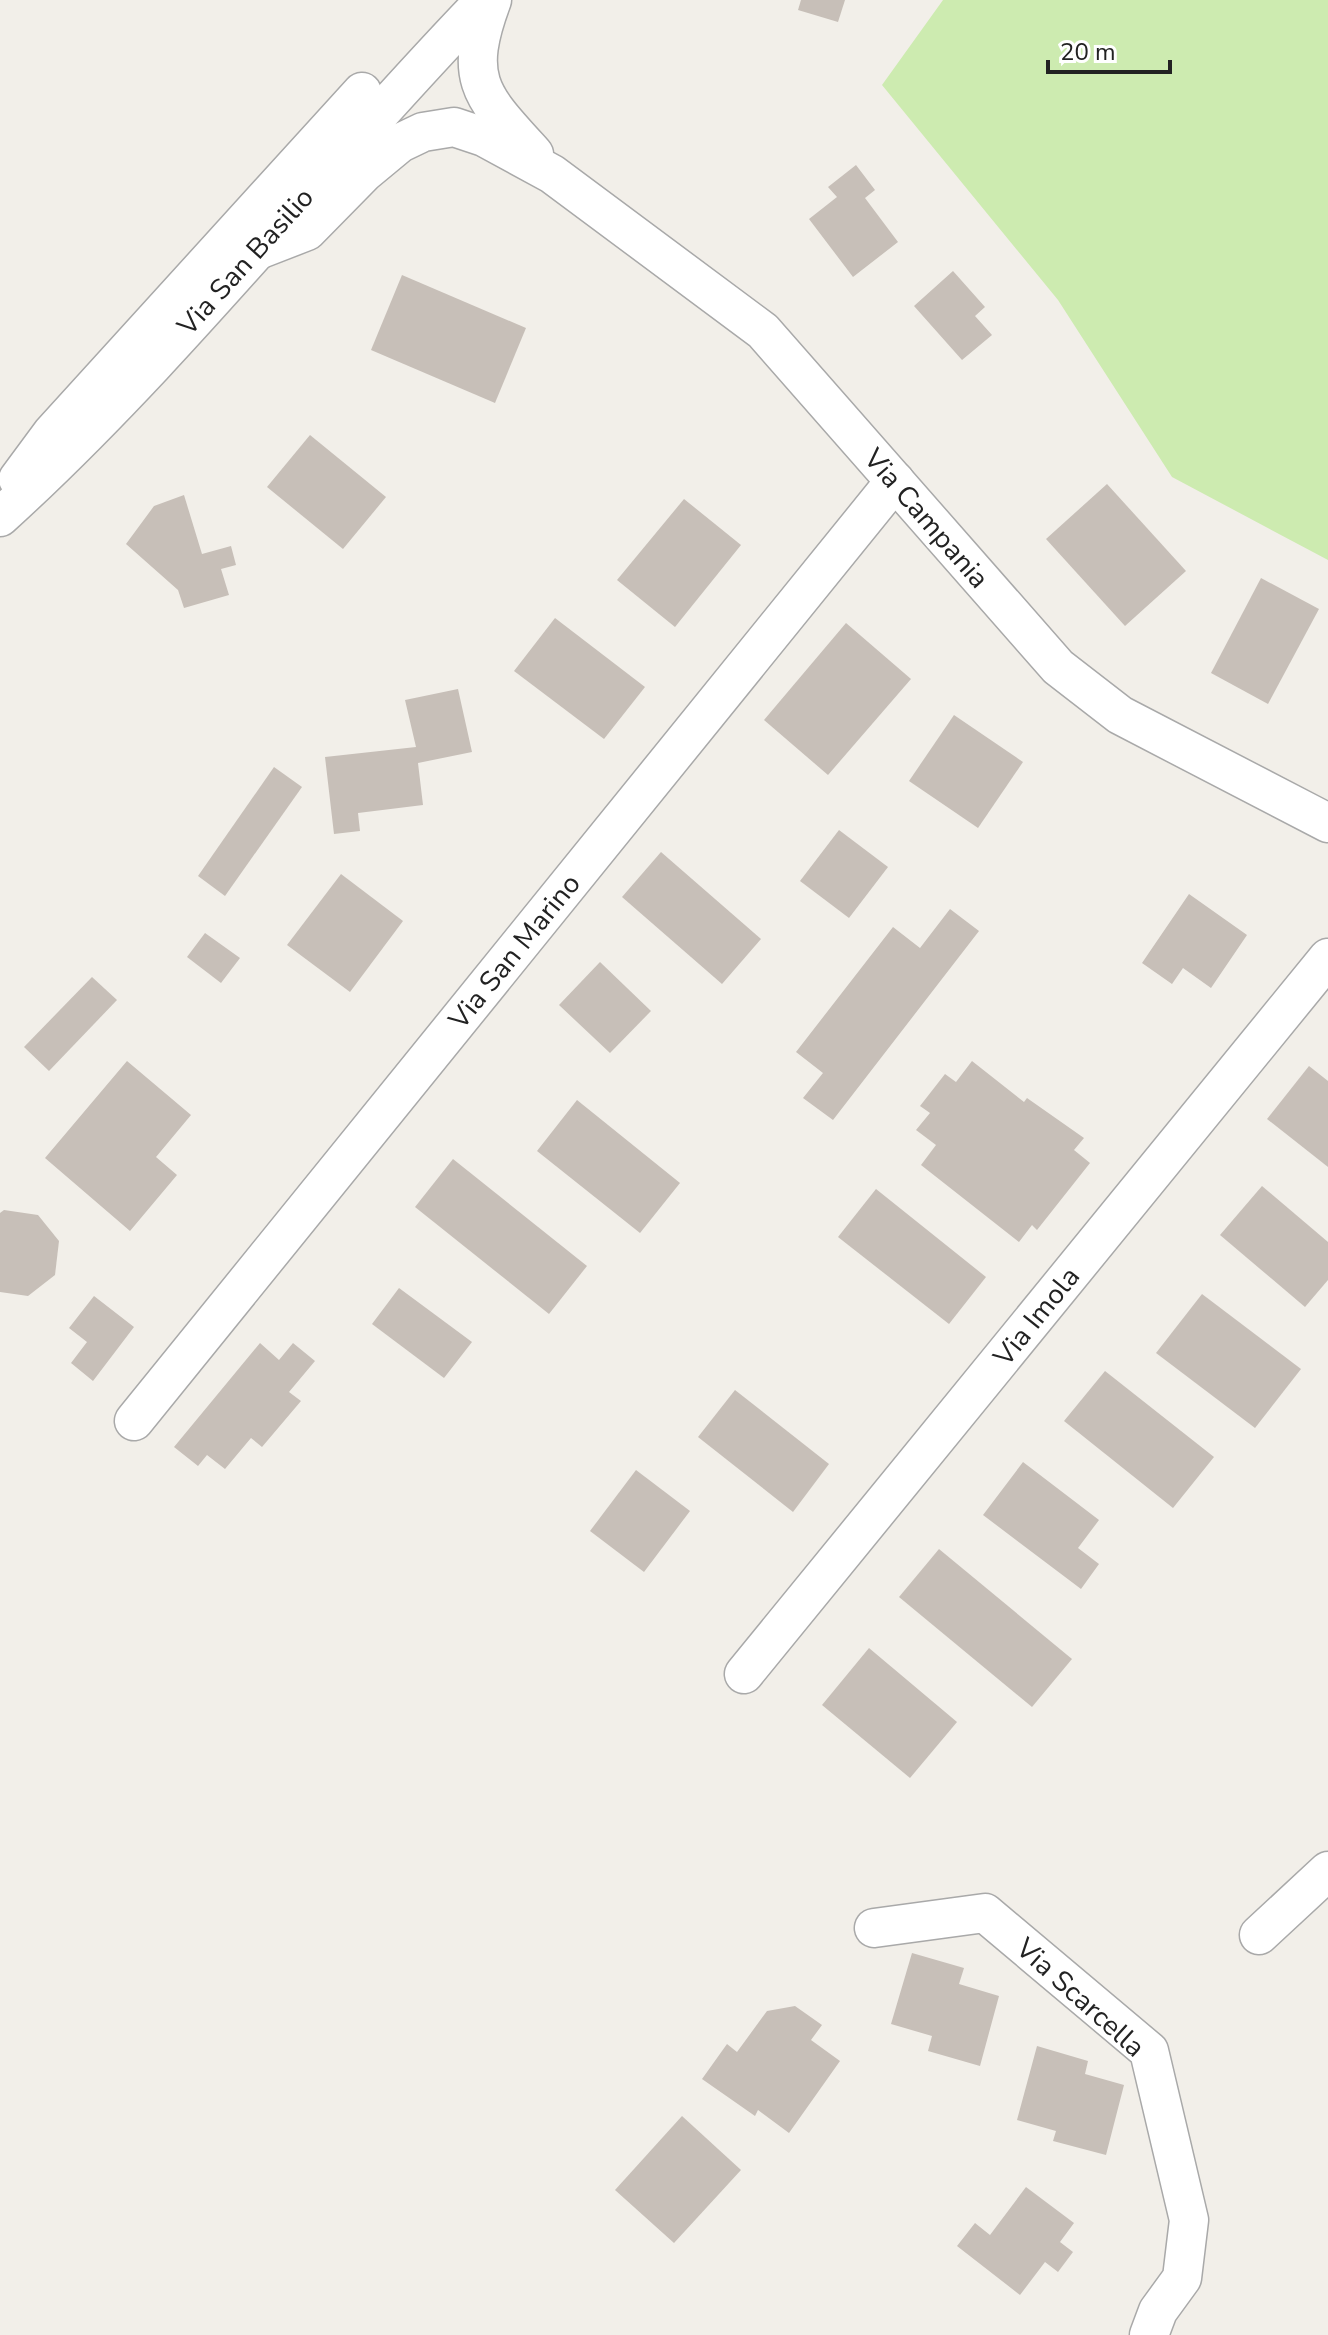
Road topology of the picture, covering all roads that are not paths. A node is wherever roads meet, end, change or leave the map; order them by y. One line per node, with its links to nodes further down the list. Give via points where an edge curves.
1 (450, 0): 7 (street, Via San Basilio, via 52,433)
2 (485, 0): 5 (street, Via San Basilio)
3 (492, 0): 4 (street, via 476,61 481,90)
4 (552, 174): 5 (street, via 454,127 423,132 400,143 365,172 307,231); 6 (street, Via Campania, via 763,331)
5 (253, 252): 8 (street, Via San Basilio, via 67,456)
6 (895, 481): 9 (street, Via Campania, via 1058,667 1120,715); 11 (street, Via San Marino)
7 (0, 503)
8 (0, 517)
9 (1328, 823)
10 (1328, 958): 12 (street, Via Imola)
11 (134, 1421)
12 (744, 1674)
13 (1328, 1871): 15 (street)
14 (874, 1928): 16 (street, Via Scarcella, via 985,1913 1149,2051 1189,2220 1182,2278 1158,2311)
15 (1259, 1935)
16 (1149, 2335)

